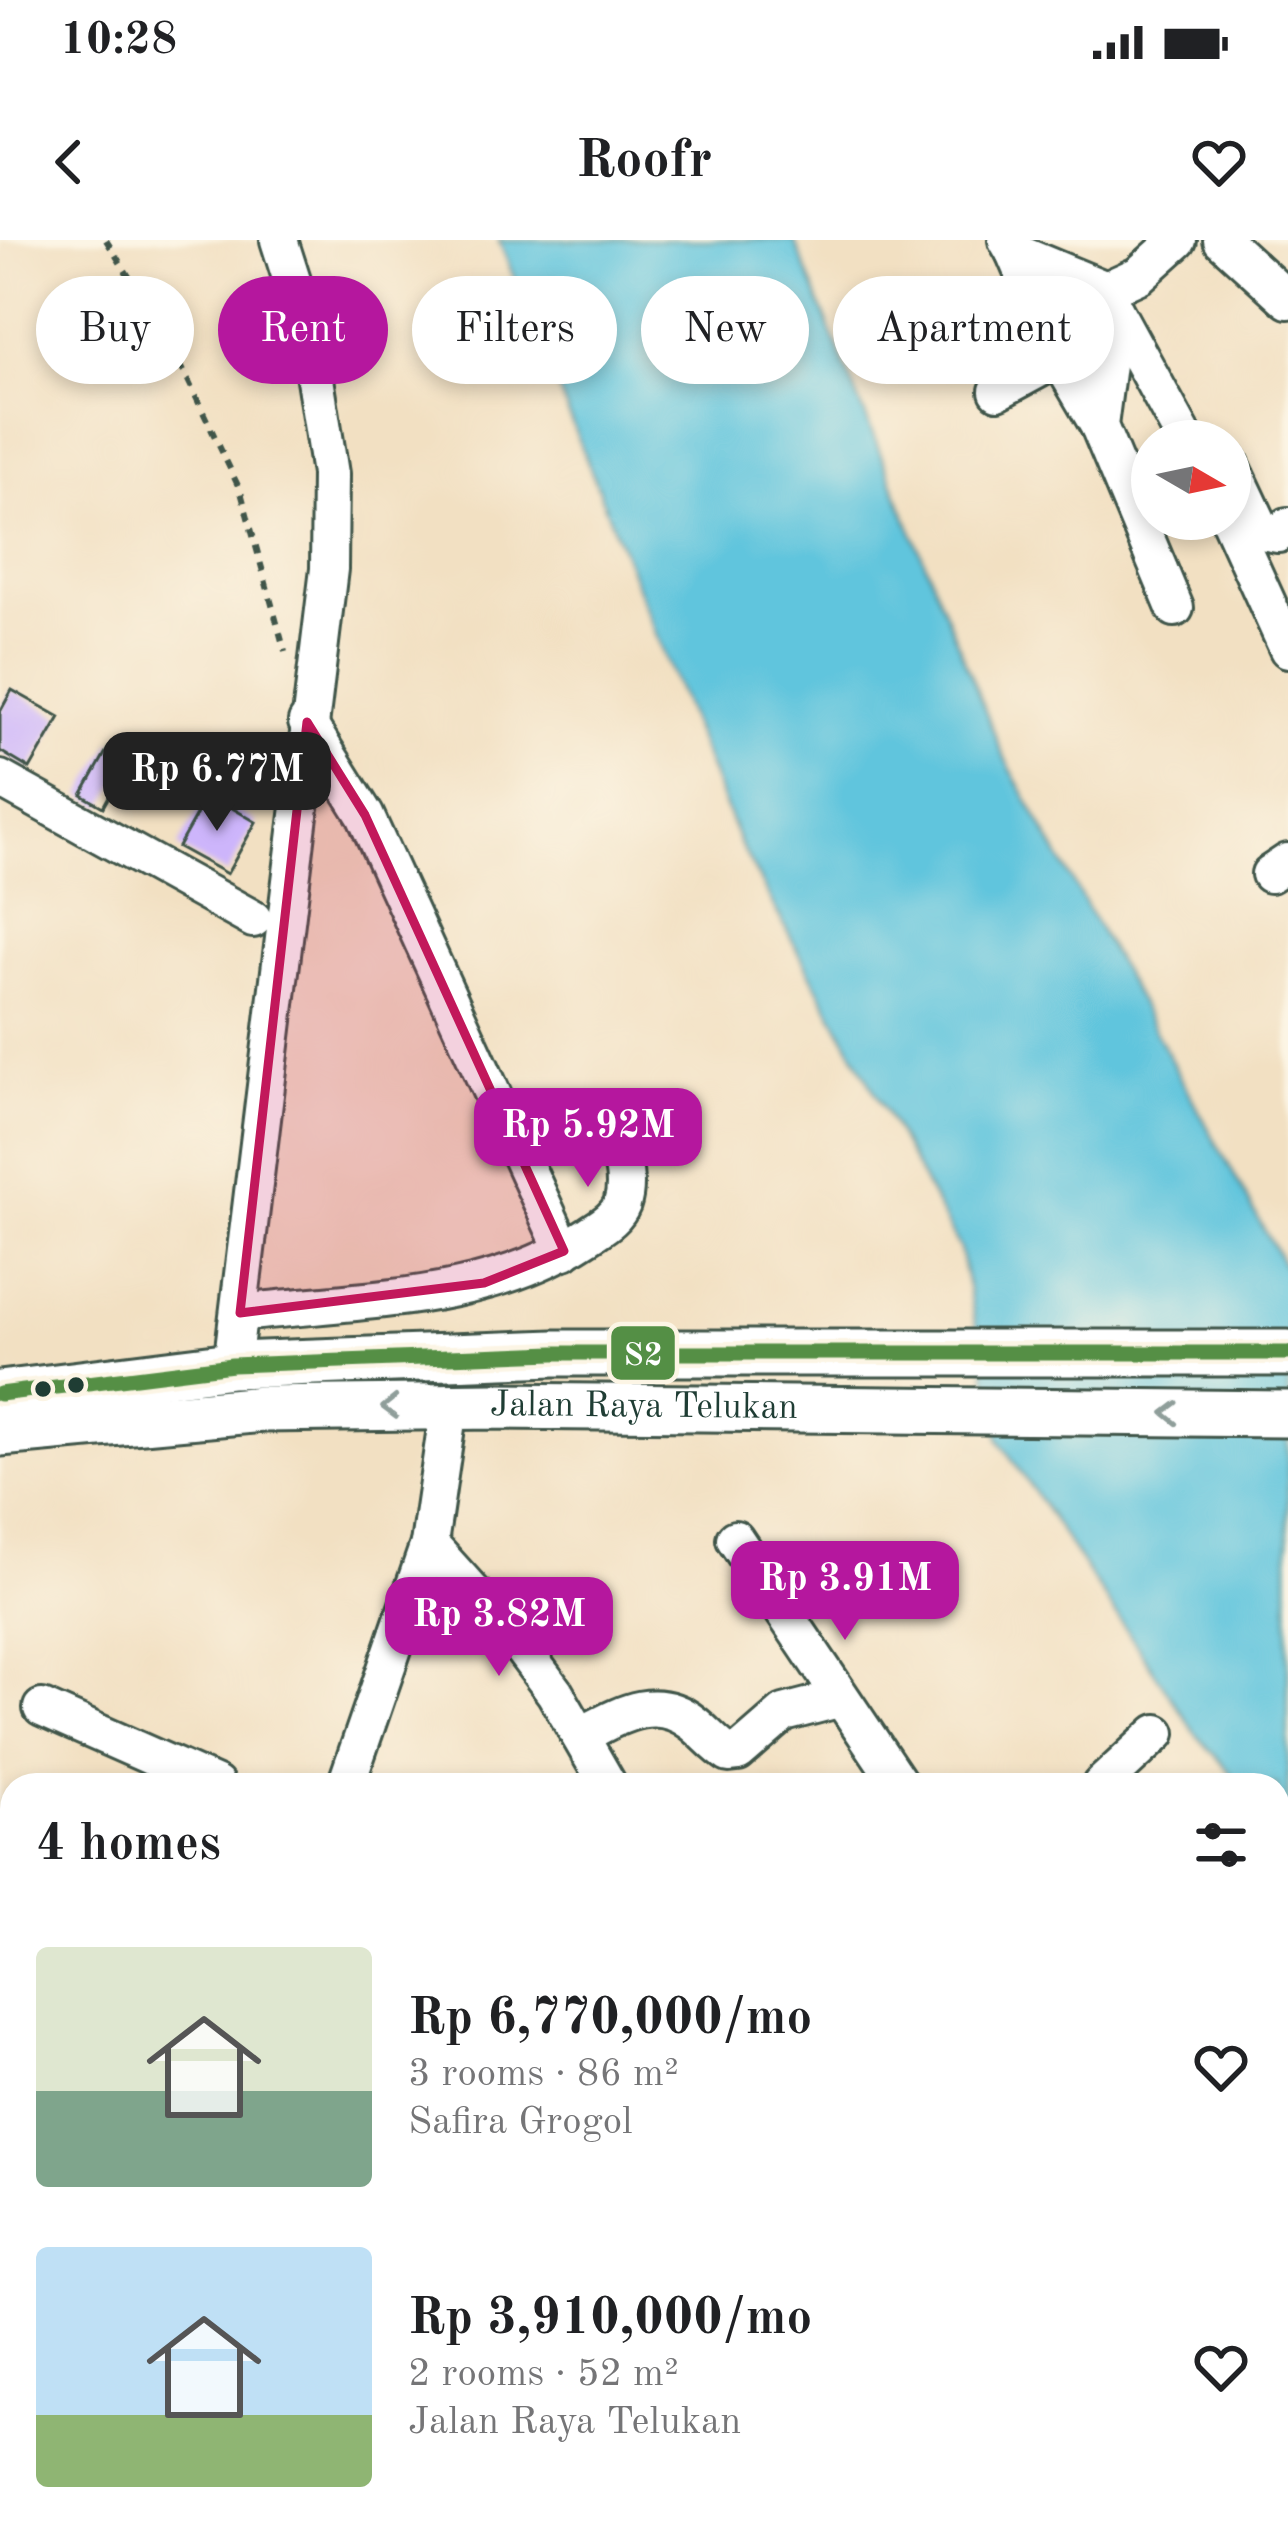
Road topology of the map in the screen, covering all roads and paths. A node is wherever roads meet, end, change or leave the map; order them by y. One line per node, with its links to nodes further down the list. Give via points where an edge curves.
1 (106, 240): 22 (path, via 169,340 242,492)
2 (279, 240): 22 (street, via 307,328 330,474 329,569)
3 (1178, 240): 8 (street)
4 (1222, 240): 9 (street)
5 (1011, 246): 6 (street); 7 (street)
6 (1024, 276)
7 (1066, 276)
8 (1114, 297)
9 (1288, 301)
10 (1114, 306): 15 (street)
11 (1011, 384): 14 (street)
12 (1074, 384): 16 (street)
13 (1103, 384): 16 (street)
14 (998, 391)
15 (1195, 420)
16 (1099, 426): 20 (street)
17 (1251, 512): 18 (street, via 1262,531)
18 (1288, 526)
19 (1238, 540): 21 (street)
20 (1175, 608)
21 (1288, 650)
22 (308, 717): 26 (street, via 365,815); 27 (street)
23 (0, 779): 24 (street)
24 (253, 919)
25 (615, 1130): 26 (street, via 625,1181 621,1207)
26 (564, 1251): 27 (street, via 484,1283)
27 (240, 1313): 29 (street)
28 (1288, 1353): 29 (main road, Jalan Raya Telukan, via 554,1353)
29 (232, 1365): 30 (main road, Jalan Raya Telukan)
30 (0, 1394)
31 (449, 1407): 32 (main road, Jalan Raya Telukan, one-way to 31); 33 (main road, Jalan Raya Telukan, one-way to 33, via 263,1409); 35 (street)
32 (1288, 1414)
33 (0, 1433)
34 (734, 1539): 36 (street)
35 (429, 1544): 39 (street, via 555,1693); 41 (street)
36 (838, 1699): 39 (street, via 784,1713 738,1754 717,1747 690,1720 660,1707 635,1708); 42 (street)
37 (42, 1708): 40 (street)
38 (1157, 1733): 43 (street)
39 (591, 1767)
40 (189, 1773)
41 (350, 1773)
42 (891, 1773)
43 (1114, 1773)

